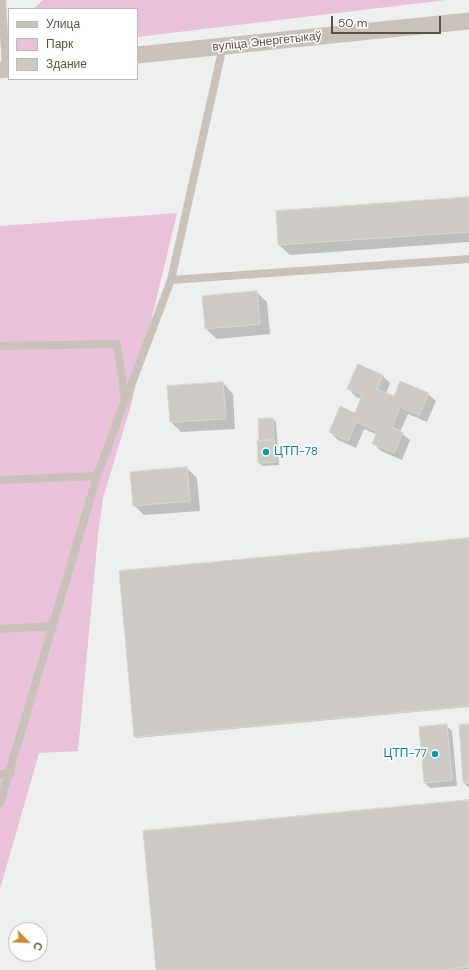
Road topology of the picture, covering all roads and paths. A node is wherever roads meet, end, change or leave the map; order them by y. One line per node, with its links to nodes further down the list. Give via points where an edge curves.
1 (2, 0): 5 (lane)
2 (469, 21): 3 (street, вуліца Энергетыкаў)
3 (223, 46): 4 (street, вуліца Энергетыкаў); 7 (lane)
4 (138, 55)
5 (5, 69)
6 (469, 259): 7 (lane)
7 (171, 280): 9 (lane)
8 (0, 346): 9 (lane, via 117,344)
9 (125, 400): 10 (lane)
10 (97, 476): 11 (lane); 12 (lane)
11 (0, 480)
12 (51, 626): 13 (lane); 15 (lane)
13 (0, 628)
14 (0, 774): 15 (lane)
15 (10, 774): 16 (lane)
16 (0, 803)

